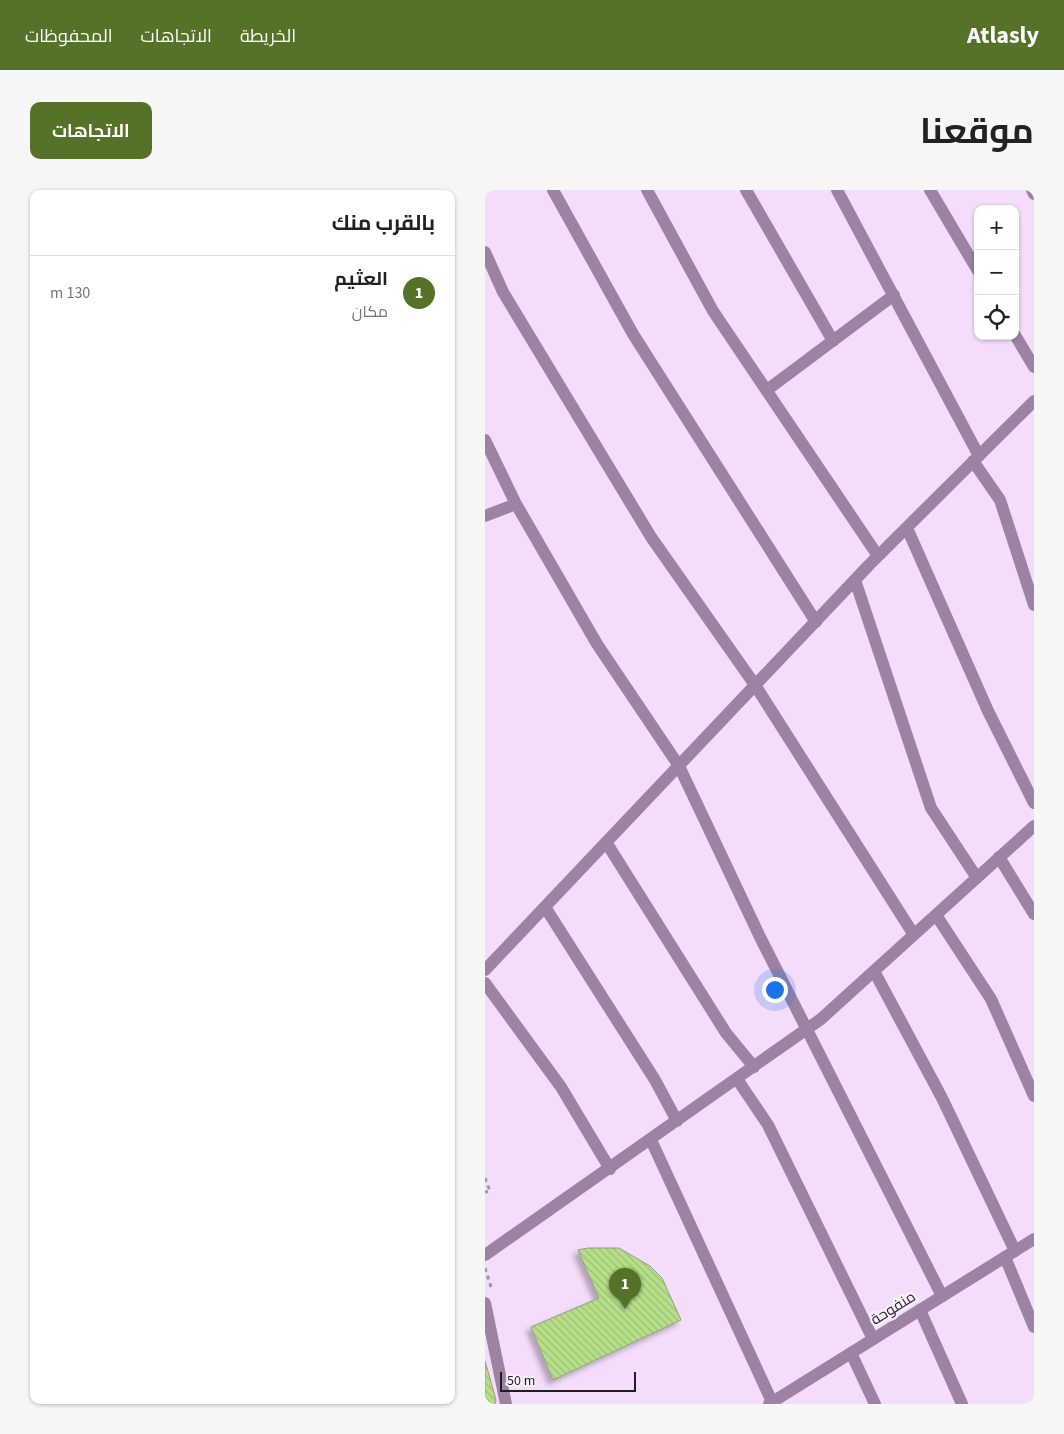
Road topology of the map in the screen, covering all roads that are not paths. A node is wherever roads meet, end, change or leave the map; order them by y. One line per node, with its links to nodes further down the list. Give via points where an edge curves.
1 (553, 190): 24 (street, via 633,334)
2 (647, 190): 14 (street, via 713,310)
3 (746, 190): 12 (street)
4 (837, 190): 10 (street)
5 (930, 190): 9 (street)
6 (1032, 190): 7 (street)
7 (1034, 194)
8 (485, 252): 25 (street, via 503,292 651,537)
9 (974, 264)
10 (893, 296): 12 (street); 17 (street)
11 (1018, 340): 13 (street)
12 (833, 341): 14 (street)
13 (1034, 367)
14 (767, 390): 21 (street)
15 (1034, 401): 17 (street)
16 (485, 440): 18 (street)
17 (976, 458): 20 (street); 23 (street, via 1000,500)
18 (516, 504): 19 (street); 26 (street, via 597,644)
19 (485, 516)
20 (907, 528): 21 (street); 27 (street, via 988,711)
21 (878, 556): 22 (street)
22 (855, 580): 24 (street); 31 (street, via 931,808)
23 (1034, 605)
24 (816, 622): 25 (street)
25 (755, 686): 26 (street); 35 (street)
26 (679, 766): 29 (street); 39 (street)
27 (1034, 803)
28 (1034, 826): 30 (street)
29 (606, 842): 32 (street); 40 (street, via 726,1033)
30 (999, 858): 31 (street); 33 (street)
31 (977, 878): 34 (street)
32 (545, 907): 36 (street); 43 (street, via 655,1080)
33 (1034, 914)
34 (936, 915): 35 (street); 42 (street, via 991,998)
35 (914, 935): 37 (street)
36 (485, 970)
37 (875, 970): 39 (street); 47 (street, via 943,1098)
38 (485, 983): 45 (street, via 561,1087)
39 (807, 1029): 40 (street); 49 (street)
40 (754, 1067): 41 (street)
41 (737, 1079): 43 (street); 53 (street, via 768,1124)
42 (1034, 1096)
43 (677, 1121): 44 (street)
44 (651, 1140): 45 (street); 55 (street)
45 (610, 1169): 48 (street)
46 (1034, 1239): 47 (street, منفوحة)
47 (1010, 1254): 49 (street, منفوحة); 52 (street)
48 (485, 1255)
49 (942, 1296): 51 (street, منفوحة)
50 (485, 1303): 56 (street)
51 (920, 1310): 53 (street, منفوحة); 58 (street)
52 (1034, 1327)
53 (873, 1339): 54 (street, منفوحة)
54 (851, 1353): 55 (street, منفوحة); 57 (street)
55 (771, 1403)
56 (506, 1404)
57 (875, 1404)
58 (963, 1404)

